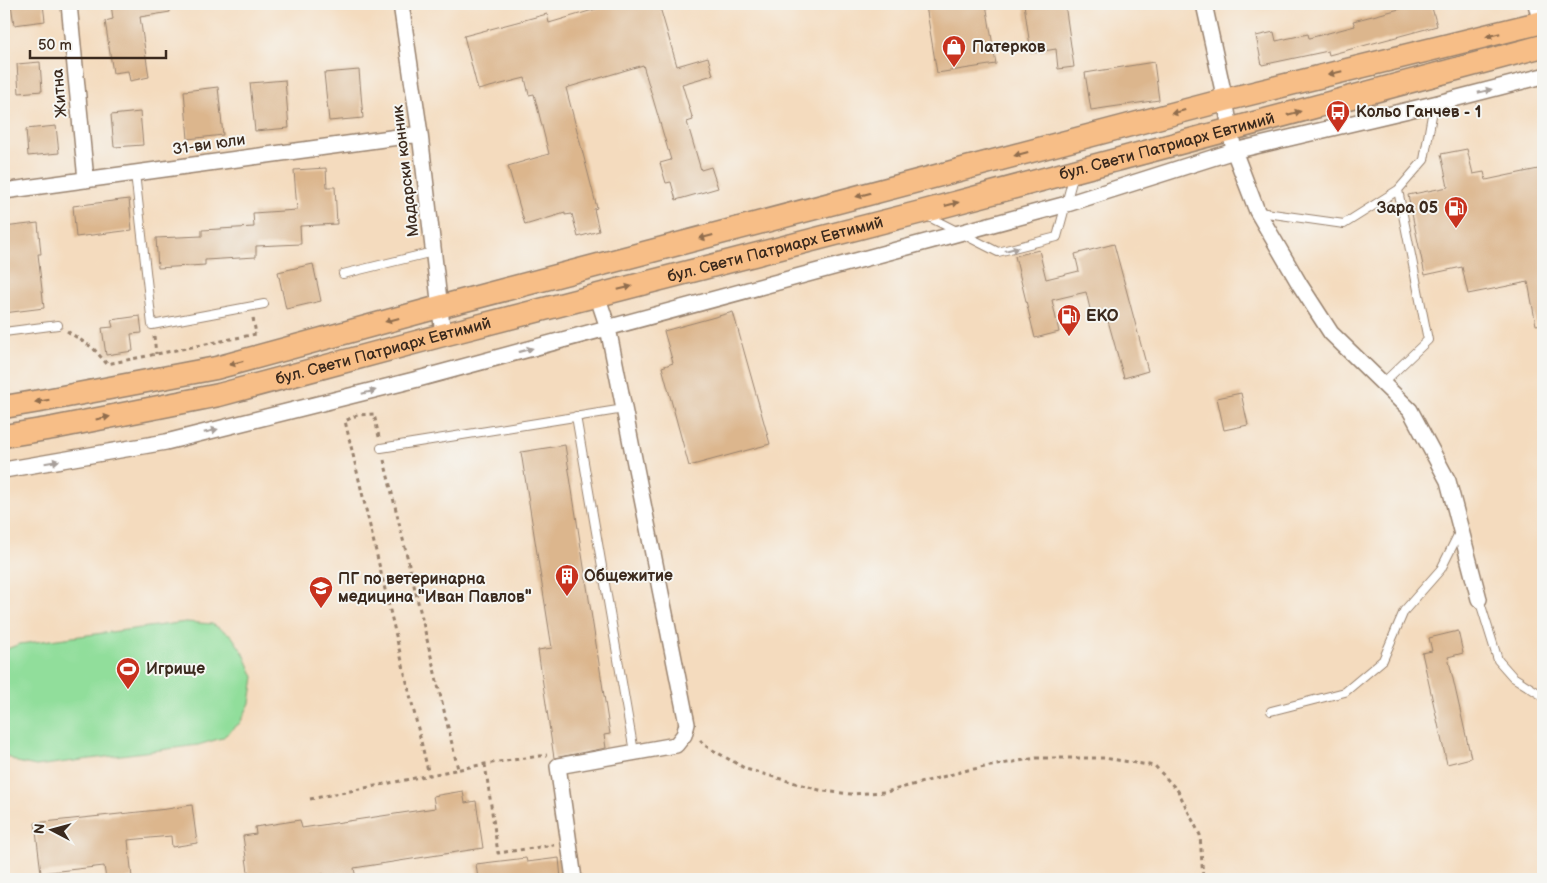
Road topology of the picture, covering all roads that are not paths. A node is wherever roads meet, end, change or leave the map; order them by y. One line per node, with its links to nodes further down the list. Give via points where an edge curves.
1 (69, 4): 13 (street, Житна)
2 (401, 4): 9 (street, Мадарски конник)
3 (1204, 4): 7 (street)
4 (1540, 16): 7 (main road, бул. Свети Патриарх Евтимий, one-way to 7)
5 (1543, 46): 10 (main road, бул. Свети Патриарх Евтимий, one-way to 5)
6 (1543, 76): 8 (street, one-way to 6)
7 (1225, 100): 10 (street); 24 (main road, бул. Свети Патриарх Евтимий, one-way to 24)
8 (1434, 104): 10 (street); 14 (lane, via 1424,160)
9 (420, 134): 12 (street, 31-ви юли); 20 (street, Мадарски конник)
10 (1232, 141): 11 (main road, бул. Свети Патриарх Евтимий); 16 (street); 18 (street)
11 (1075, 170): 16 (lane); 17 (main road, бул. Свети Патриарх Евтимий, one-way to 11)
12 (135, 173): 13 (street, 31-ви юли); 23 (lane, via 152,326)
13 (86, 180): 15 (street, 31-ви юли)
14 (1398, 190): 18 (lane, via 1344,224); 29 (lane, via 1428,340)
15 (4, 191)
16 (1067, 204): 19 (street); 19 (lane, one-way to 16, via 998,252 1057,237)
17 (921, 212): 19 (lane); 22 (main road, бул. Свети Патриарх Евтимий, one-way to 17)
18 (1257, 212): 29 (street, via 1332,333)
19 (958, 233): 26 (street)
20 (433, 252): 21 (lane); 24 (street, Мадарски конник)
21 (343, 274)
22 (597, 295): 26 (street); 28 (main road, бул. Свети Патриарх Евтимий)
23 (264, 304)
24 (439, 307): 28 (street, Мадарски конник); 30 (main road, бул. Свети Патриарх Евтимий, one-way to 30, via 216,368)
25 (58, 325): 27 (lane)
26 (608, 328): 31 (street); 35 (street, one-way to 26, via 166,442 418,380)
27 (4, 332)
28 (442, 335): 33 (main road, бул. Свети Патриарх Евтимий, one-way to 28, via 219,396)
29 (1383, 383): 36 (street, via 1410,410 1448,481)
30 (4, 406)
31 (624, 409): 32 (lane); 40 (street, via 687,724 684,735 676,744)
32 (576, 416): 34 (lane); 40 (lane)
33 (4, 436)
34 (381, 448)
35 (4, 470)
36 (1461, 530): 37 (street); 39 (lane, via 1441,569 1404,611 1383,660 1345,692)
37 (1479, 600): 38 (lane, via 1498,660 1513,677)
38 (1543, 696)
39 (1271, 711)
40 (634, 752): 41 (street, via 558,766)
41 (574, 879)

